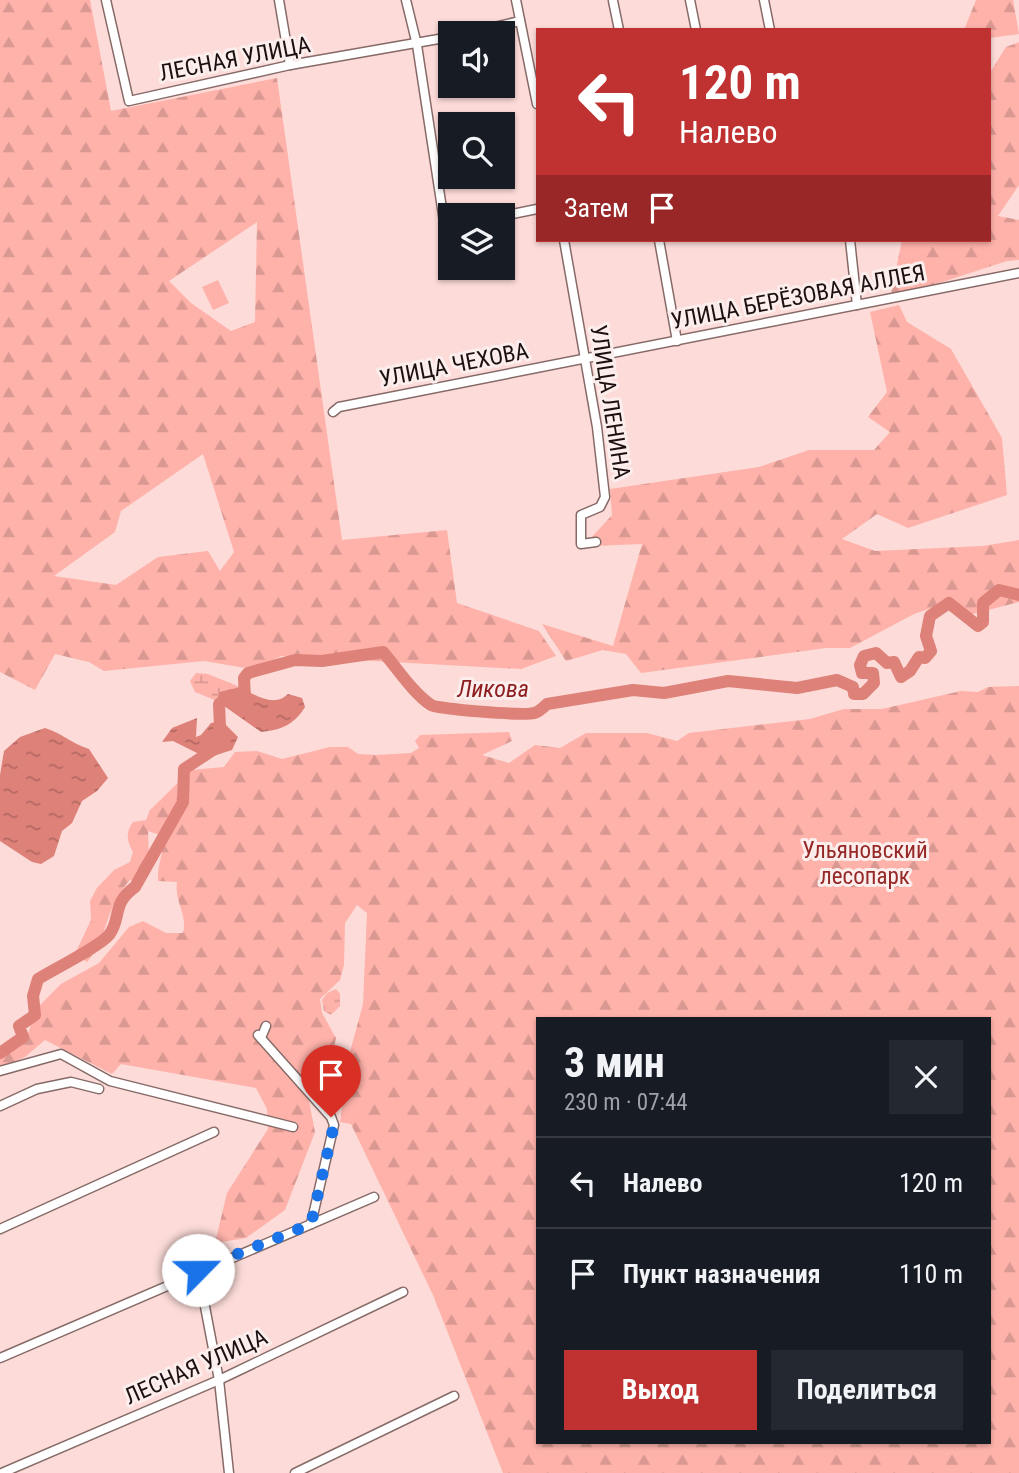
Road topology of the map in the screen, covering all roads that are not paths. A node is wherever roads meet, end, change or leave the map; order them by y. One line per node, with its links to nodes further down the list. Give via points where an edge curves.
1 (106, 0): 15 (street, ЛЕСНАЯ УЛИЦА, via 129,101)
2 (279, 0): 15 (street)
3 (407, 0): 14 (street)
4 (516, 0): 8 (street)
5 (690, 0): 11 (street)
6 (764, 0): 12 (street)
7 (613, 1): 10 (street)
8 (520, 21): 9 (street); 16 (street)
9 (515, 22)
10 (619, 28)
11 (696, 28)
12 (770, 28)
13 (438, 40): 14 (street, ЛЕСНАЯ УЛИЦА)
14 (417, 45): 15 (street, ЛЕСНАЯ УЛИЦА); 17 (street)
15 (290, 65)
16 (536, 99)
17 (441, 203)
18 (536, 209): 19 (street)
19 (515, 213)
20 (564, 242): 26 (street, УЛИЦА ЛЕНИНА)
21 (659, 242): 25 (street)
22 (850, 242): 24 (street)
23 (1019, 273): 24 (street, УЛИЦА БЕРЁЗОВАЯ АЛЛЕЯ)
24 (857, 305): 25 (street, УЛИЦА БЕРЁЗОВАЯ АЛЛЕЯ)
25 (677, 341): 26 (street, УЛИЦА БЕРЁЗОВАЯ АЛЛЕЯ)
26 (584, 357): 27 (street, УЛИЦА ЧЕХОВА); 28 (street, УЛИЦА ЛЕНИНА, via 605,497 600,507 581,515 581,544)
27 (333, 412)
28 (596, 542)
29 (266, 1026): 36 (street, via 259,1036 334,1125)
30 (0, 1070): 33 (street, via 61,1054 110,1081)
31 (99, 1088): 32 (street, via 71,1082 37,1089)
32 (0, 1106)
33 (293, 1127)
34 (214, 1132): 37 (street)
35 (374, 1197): 36 (street)
36 (311, 1224): 38 (street)
37 (0, 1229)
38 (198, 1270): 40 (street); 41 (street)
39 (403, 1292): 41 (street, ЛЕСНАЯ УЛИЦА)
40 (0, 1358)
41 (219, 1380): 43 (street, ЛЕСНАЯ УЛИЦА); 44 (street)
42 (454, 1396): 45 (street)
43 (1, 1473)
44 (229, 1473)
45 (295, 1473)

